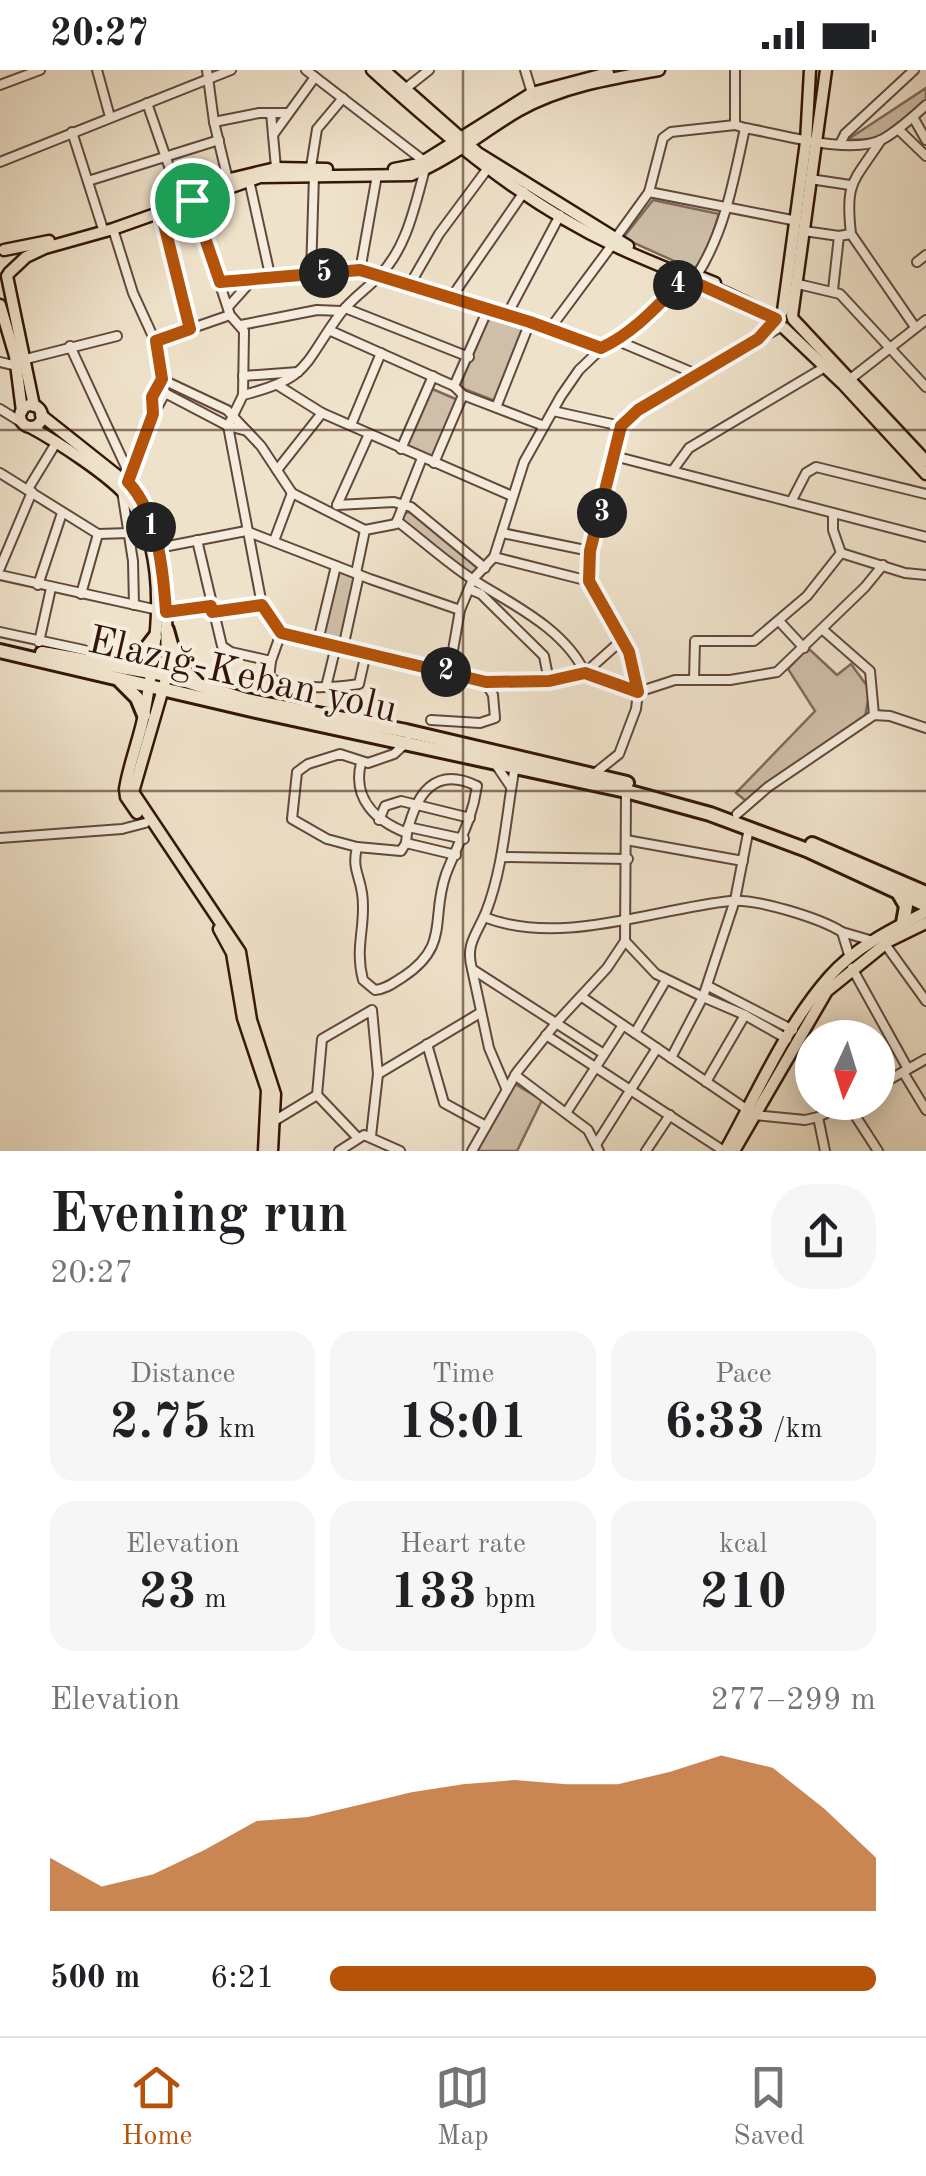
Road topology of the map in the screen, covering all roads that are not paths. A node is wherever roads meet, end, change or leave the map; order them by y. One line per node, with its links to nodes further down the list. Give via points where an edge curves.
1 (40, 70): 18 (street)
2 (97, 70): 27 (street)
3 (207, 70): 17 (street)
4 (230, 70): 17 (street)
5 (306, 70): 16 (street)
6 (372, 70): 38 (main road)
7 (384, 70): 19 (main road)
8 (430, 70): 19 (street)
9 (525, 70): 20 (street)
10 (618, 70): 20 (main road)
11 (659, 70): 38 (main road, via 537,101)
12 (735, 70): 29 (street)
13 (810, 70): 37 (main road)
14 (826, 70): 37 (main road)
15 (914, 70): 39 (street)
16 (315, 77): 21 (street); 25 (street)
17 (209, 81): 22 (street); 28 (street)
18 (0, 85)
19 (405, 89): 38 (main road)
20 (532, 93): 38 (main road)
21 (344, 98): 45 (street); 48 (street, via 317,128)
22 (148, 103): 27 (street); 42 (street)
23 (926, 104): 26 (street)
24 (271, 112): 25 (street); 28 (street); 33 (street)
25 (288, 113): 33 (street)
26 (913, 116): 31 (street); 36 (street)
27 (110, 117): 32 (street)
28 (214, 122): 34 (street)
29 (735, 125): 30 (street); 56 (street, via 663,138)
30 (745, 128): 37 (street); 58 (street)
31 (898, 129): 35 (street); 43 (street)
32 (72, 132): 44 (street); 53 (street)
33 (273, 135): 46 (street)
34 (219, 140): 42 (street); 50 (street)
35 (881, 140): 40 (street); 41 (street)
36 (926, 140)
37 (811, 142): 39 (street); 52 (main road); 61 (main road)
38 (459, 144): 45 (main road); 47 (main road); 65 (main road)
39 (840, 144): 40 (street)
40 (864, 145): 41 (street)
41 (872, 154): 54 (street)
42 (166, 156): 53 (street); 57 (street)
43 (926, 156)
44 (0, 161)
45 (425, 165): 48 (main road); 49 (main road, via 411,176); 75 (street, via 400,247)
46 (276, 168): 48 (main road); 50 (main road)
47 (488, 168): 55 (main road); 78 (street)
48 (313, 171): 49 (main road); 51 (main road); 70 (street)
49 (378, 175): 69 (street)
50 (228, 180): 57 (main road)
51 (249, 180): 57 (main road); 71 (street)
52 (810, 180): 54 (street); 61 (main road)
53 (88, 182): 62 (street)
54 (850, 185): 63 (street)
55 (524, 192): 60 (main road); 80 (street)
56 (648, 192): 58 (street); 65 (street)
57 (186, 199): 59 (main road); 62 (main road); 76 (street)
58 (728, 206): 61 (street); 72 (street, via 711,253)
59 (161, 212): 62 (main road); 92 (street)
60 (560, 215): 65 (main road); 85 (street)
61 (800, 226): 64 (street); 77 (main road); 86 (main road)
62 (108, 228): 66 (main road); 73 (main road, via 45,248); 96 (street)
63 (851, 234): 64 (street); 91 (street)
64 (840, 236): 79 (street)
65 (614, 242): 72 (main road); 93 (street)
66 (2, 249): 73 (main road, via 11,261)
67 (926, 255): 68 (street)
68 (917, 262)
69 (360, 270): 70 (street); 75 (street)
70 (312, 274): 71 (street)
71 (270, 275): 74 (street)
72 (691, 276): 86 (main road); 97 (street)
73 (5, 277): 104 (main road)
74 (254, 277): 76 (street); 84 (street)
75 (378, 278): 78 (street); 83 (street)
76 (220, 282): 84 (street)
77 (798, 284): 79 (street); 86 (main road)
78 (409, 286): 80 (street)
79 (833, 290): 99 (street)
80 (451, 298): 82 (street)
81 (0, 305): 88 (main road)
82 (488, 309): 85 (street); 102 (street)
83 (343, 310): 90 (street); 94 (street); 102 (street)
84 (229, 311): 90 (street); 92 (street)
85 (508, 315): 89 (street)
86 (783, 319): 105 (main road); 107 (street); 111 (main road)
87 (926, 320): 91 (street)
88 (3, 322): 104 (main road)
89 (530, 322): 93 (street); 118 (street)
90 (241, 326): 108 (street)
91 (915, 327): 99 (street)
92 (190, 329): 96 (street)
93 (549, 330): 100 (street)
94 (331, 331): 101 (street); 106 (street)
95 (116, 336): 98 (street)
96 (156, 341): 110 (street)
97 (618, 341): 100 (street); 107 (street)
98 (70, 346): 104 (street); 138 (street)
99 (891, 346): 111 (street); 114 (street)
100 (601, 348): 121 (street)
101 (381, 353): 109 (street); 127 (street)
102 (469, 357): 113 (street)
103 (0, 362): 104 (street)
104 (21, 362): 120 (main road); 125 (main road)
105 (825, 367): 140 (street, via 689,448); 142 (main road)
106 (299, 372): 108 (street); 112 (street)
107 (696, 374): 129 (street)
108 (243, 376): 116 (street)
109 (433, 376): 113 (street); 133 (street)
110 (162, 379): 115 (street); 123 (street, via 152,397); 124 (street)
111 (849, 380): 136 (main road)
112 (278, 386): 116 (street); 122 (street)
113 (454, 386): 117 (street)
114 (926, 387)
115 (165, 393): 123 (street); 126 (street)
116 (243, 395): 124 (street)
117 (463, 395): 118 (street); 137 (street)
118 (497, 405): 128 (street)
119 (1, 409): 125 (street)
120 (38, 411): 125 (main road); 125 (main road, via 40,422); 143 (main road)
121 (553, 411): 128 (street); 129 (street)
122 (322, 413): 127 (street); 139 (street)
123 (153, 414): 138 (street)
124 (233, 416): 126 (street); 130 (street)
125 (23, 418): 132 (main road)
126 (228, 426): 130 (street); 155 (street)
127 (351, 426): 131 (street)
128 (544, 426): 147 (street)
129 (621, 426): 134 (street)
130 (247, 431): 139 (street)
131 (369, 434): 133 (street); 150 (street)
132 (56, 443): 143 (main road); 144 (street)
133 (400, 449): 135 (street)
134 (614, 456): 140 (street); 163 (street)
135 (422, 458): 137 (street); 149 (street)
136 (926, 461)
137 (434, 463): 147 (street)
138 (130, 467): 143 (street)
139 (277, 470): 145 (street)
140 (673, 470): 148 (street)
141 (0, 473): 144 (street)
142 (926, 474)
143 (125, 487): 156 (street); 162 (main road, via 138,492); 181 (main road, via 148,542)
144 (30, 490): 151 (street); 169 (street)
145 (292, 493): 150 (street); 161 (street)
146 (926, 494): 148 (street, via 816,467)
147 (512, 496): 157 (street)
148 (791, 502): 152 (street)
149 (404, 506): 150 (street); 153 (street); 168 (street)
150 (335, 509): 154 (street)
151 (62, 513): 158 (street); 174 (street)
152 (833, 513): 159 (street); 164 (street)
153 (397, 522): 154 (street); 173 (street)
154 (365, 530): 170 (street)
155 (246, 531): 160 (street); 161 (street); 178 (street)
156 (129, 533): 158 (street); 177 (street)
157 (502, 533): 163 (street); 165 (street)
158 (98, 534): 176 (street)
159 (926, 537)
160 (196, 540): 162 (street); 179 (street)
161 (274, 542): 167 (street)
162 (158, 548): 181 (main road)
163 (590, 551): 172 (street)
164 (841, 553): 166 (street); 182 (street)
165 (494, 558): 168 (street); 172 (street)
166 (883, 565): 171 (street); 183 (street)
167 (336, 566): 170 (street); 188 (street)
168 (486, 568): 173 (street)
169 (0, 572): 174 (street)
170 (358, 574): 180 (street); 190 (street)
171 (926, 576)
172 (589, 581): 187 (street)
173 (471, 584): 180 (street); 197 (street, via 496,591 546,626); 201 (street, via 544,656)
174 (38, 585): 175 (street)
175 (51, 588): 176 (street); 189 (street)
176 (82, 594): 177 (street)
177 (134, 605): 181 (street)
178 (262, 605): 179 (street); 185 (street)
179 (212, 609): 181 (street); 195 (street, via 222,646)
180 (460, 610): 196 (street)
181 (162, 611): 186 (main road)
182 (778, 621): 192 (street); 200 (street, via 754,641 695,641)
183 (822, 629): 192 (street); 207 (street, via 870,671)
184 (0, 632): 189 (street)
185 (281, 633): 188 (street); 195 (street)
186 (161, 634): 198 (highway); 199 (main road); 203 (main road); 204 (highway, via 176,662)
187 (622, 639): 197 (street); 206 (street)
188 (318, 641): 190 (street)
189 (39, 642): 193 (street)
190 (340, 647): 194 (street); 205 (street)
191 (0, 648): 198 (highway, Elazığ-Keban yolu)
192 (804, 648): 200 (street, via 760,678)
193 (84, 650)
194 (366, 653): 196 (street); 205 (street, via 358,684)
195 (271, 662): 205 (street, via 271,680)
196 (449, 673): 202 (street)
197 (585, 673): 201 (street); 206 (street)
198 (122, 674): 203 (highway, Elazığ-Keban yolu); 208 (highway)
199 (166, 675): 203 (highway, Elazığ-Keban yolu); 204 (highway, Elazığ-Keban yolu)
200 (694, 680): 206 (street)
201 (549, 681): 202 (street)
202 (486, 682): 209 (street, via 494,718)
203 (153, 683): 208 (main road); 211 (highway, Elazığ-Keban yolu); 278 (main road, via 133,794 240,952 251,1020 274,1088)
204 (202, 686): 211 (highway, Elazığ-Keban yolu)
205 (326, 687)
206 (638, 692): 215 (street, via 619,754)
207 (874, 715): 210 (street); 219 (street)
208 (144, 716): 222 (main road, via 125,793)
209 (431, 720)
210 (926, 728)
211 (409, 737): 212 (highway, Elazığ-Keban yolu); 213 (street, via 394,754); 215 (highway, Elazığ-Keban yolu)
212 (494, 762): 214 (highway, Elazığ-Keban yolu); 216 (street)
213 (362, 763): 221 (street, via 360,788); 229 (street, via 340,754 302,768 292,819)
214 (515, 766): 216 (street); 217 (highway, Elazığ-Keban yolu)
215 (594, 774): 219 (highway, Elazığ-Keban yolu)
216 (511, 787): 231 (street)
217 (626, 791): 223 (highway, Elazığ-Keban yolu); 227 (street)
218 (414, 804): 220 (street); 220 (street, via 440,778 470,783 477,789); 221 (street, via 389,802); 224 (street)
219 (738, 814): 235 (highway, Elazığ-Keban yolu)
220 (470, 818): 226 (street)
221 (378, 820): 224 (street)
222 (145, 823): 225 (street); 286 (main road, via 232,953 243,1018 268,1096)
223 (749, 828): 233 (street); 234 (highway, Elazığ-Keban yolu)
224 (408, 830): 226 (street); 228 (street)
225 (0, 838)
226 (464, 839): 230 (street)
227 (626, 840): 232 (street); 233 (street)
228 (406, 844): 229 (street, via 401,851); 230 (street)
229 (356, 847): 230 (street, via 362,895 357,952 362,980 378,990 425,960)
230 (456, 856)
231 (500, 856): 232 (street); 238 (street)
232 (628, 860): 239 (street)
233 (743, 861): 236 (street)
234 (897, 892): 237 (highway, Elazığ-Keban yolu); 240 (highway, via 906,906)
235 (926, 893)
236 (735, 900): 239 (street); 242 (street, via 808,916); 248 (street)
237 (926, 909): 240 (main road)
238 (484, 917): 239 (street, via 528,926); 246 (street, via 470,942)
239 (625, 920): 243 (street)
240 (903, 923): 244 (main road)
241 (926, 923): 244 (main road)
242 (842, 932): 244 (street); 245 (street)
243 (625, 941): 247 (street); 249 (street)
244 (879, 943): 245 (main road); 251 (street)
245 (851, 963): 257 (main road, via 830,976); 265 (street); 276 (main road)
246 (472, 969): 252 (street); 254 (street)
247 (666, 980): 250 (street); 256 (street)
248 (708, 986): 250 (street); 257 (street)
249 (582, 996): 254 (street); 255 (street)
250 (703, 998): 253 (street); 262 (street)
251 (926, 1001)
252 (480, 1013): 259 (street); 271 (street)
253 (745, 1015): 257 (street); 270 (street)
254 (557, 1022): 258 (street); 261 (street)
255 (623, 1025): 256 (street); 261 (street)
256 (635, 1033): 260 (street)
257 (790, 1034): 276 (main road)
258 (546, 1035): 264 (street); 268 (street)
259 (428, 1044): 267 (street); 282 (street, via 444,1103)
260 (657, 1048): 262 (street); 272 (street)
261 (604, 1054): 264 (street)
262 (671, 1058): 270 (street)
263 (922, 1061): 265 (street); 266 (street)
264 (596, 1067): 272 (street); 275 (street)
265 (905, 1070): 269 (street); 274 (street)
266 (926, 1073)
267 (378, 1074): 273 (street, via 370,1009 322,1038); 283 (street)
268 (514, 1075): 271 (street); 275 (street)
269 (895, 1076)
270 (706, 1082): 276 (street)
271 (506, 1088): 282 (street)
272 (631, 1090): 277 (street); 285 (street)
273 (316, 1094): 278 (street); 284 (street)
274 (926, 1110)
275 (566, 1113): 285 (street)
276 (751, 1113): 279 (street); 292 (main road); 293 (main road)
277 (670, 1115): 291 (street); 292 (street)
278 (274, 1120): 287 (main road)
279 (795, 1120)
280 (819, 1120): 294 (street)
281 (859, 1120): 295 (street)
282 (486, 1126): 290 (street)
283 (371, 1136): 284 (street); 289 (street)
284 (358, 1138): 288 (street)
285 (598, 1147)
286 (264, 1151)
287 (272, 1151)
288 (340, 1151)
289 (400, 1151)
290 (472, 1151)
291 (646, 1151)
292 (724, 1151)
293 (734, 1151)
294 (825, 1151)
295 (878, 1151)

